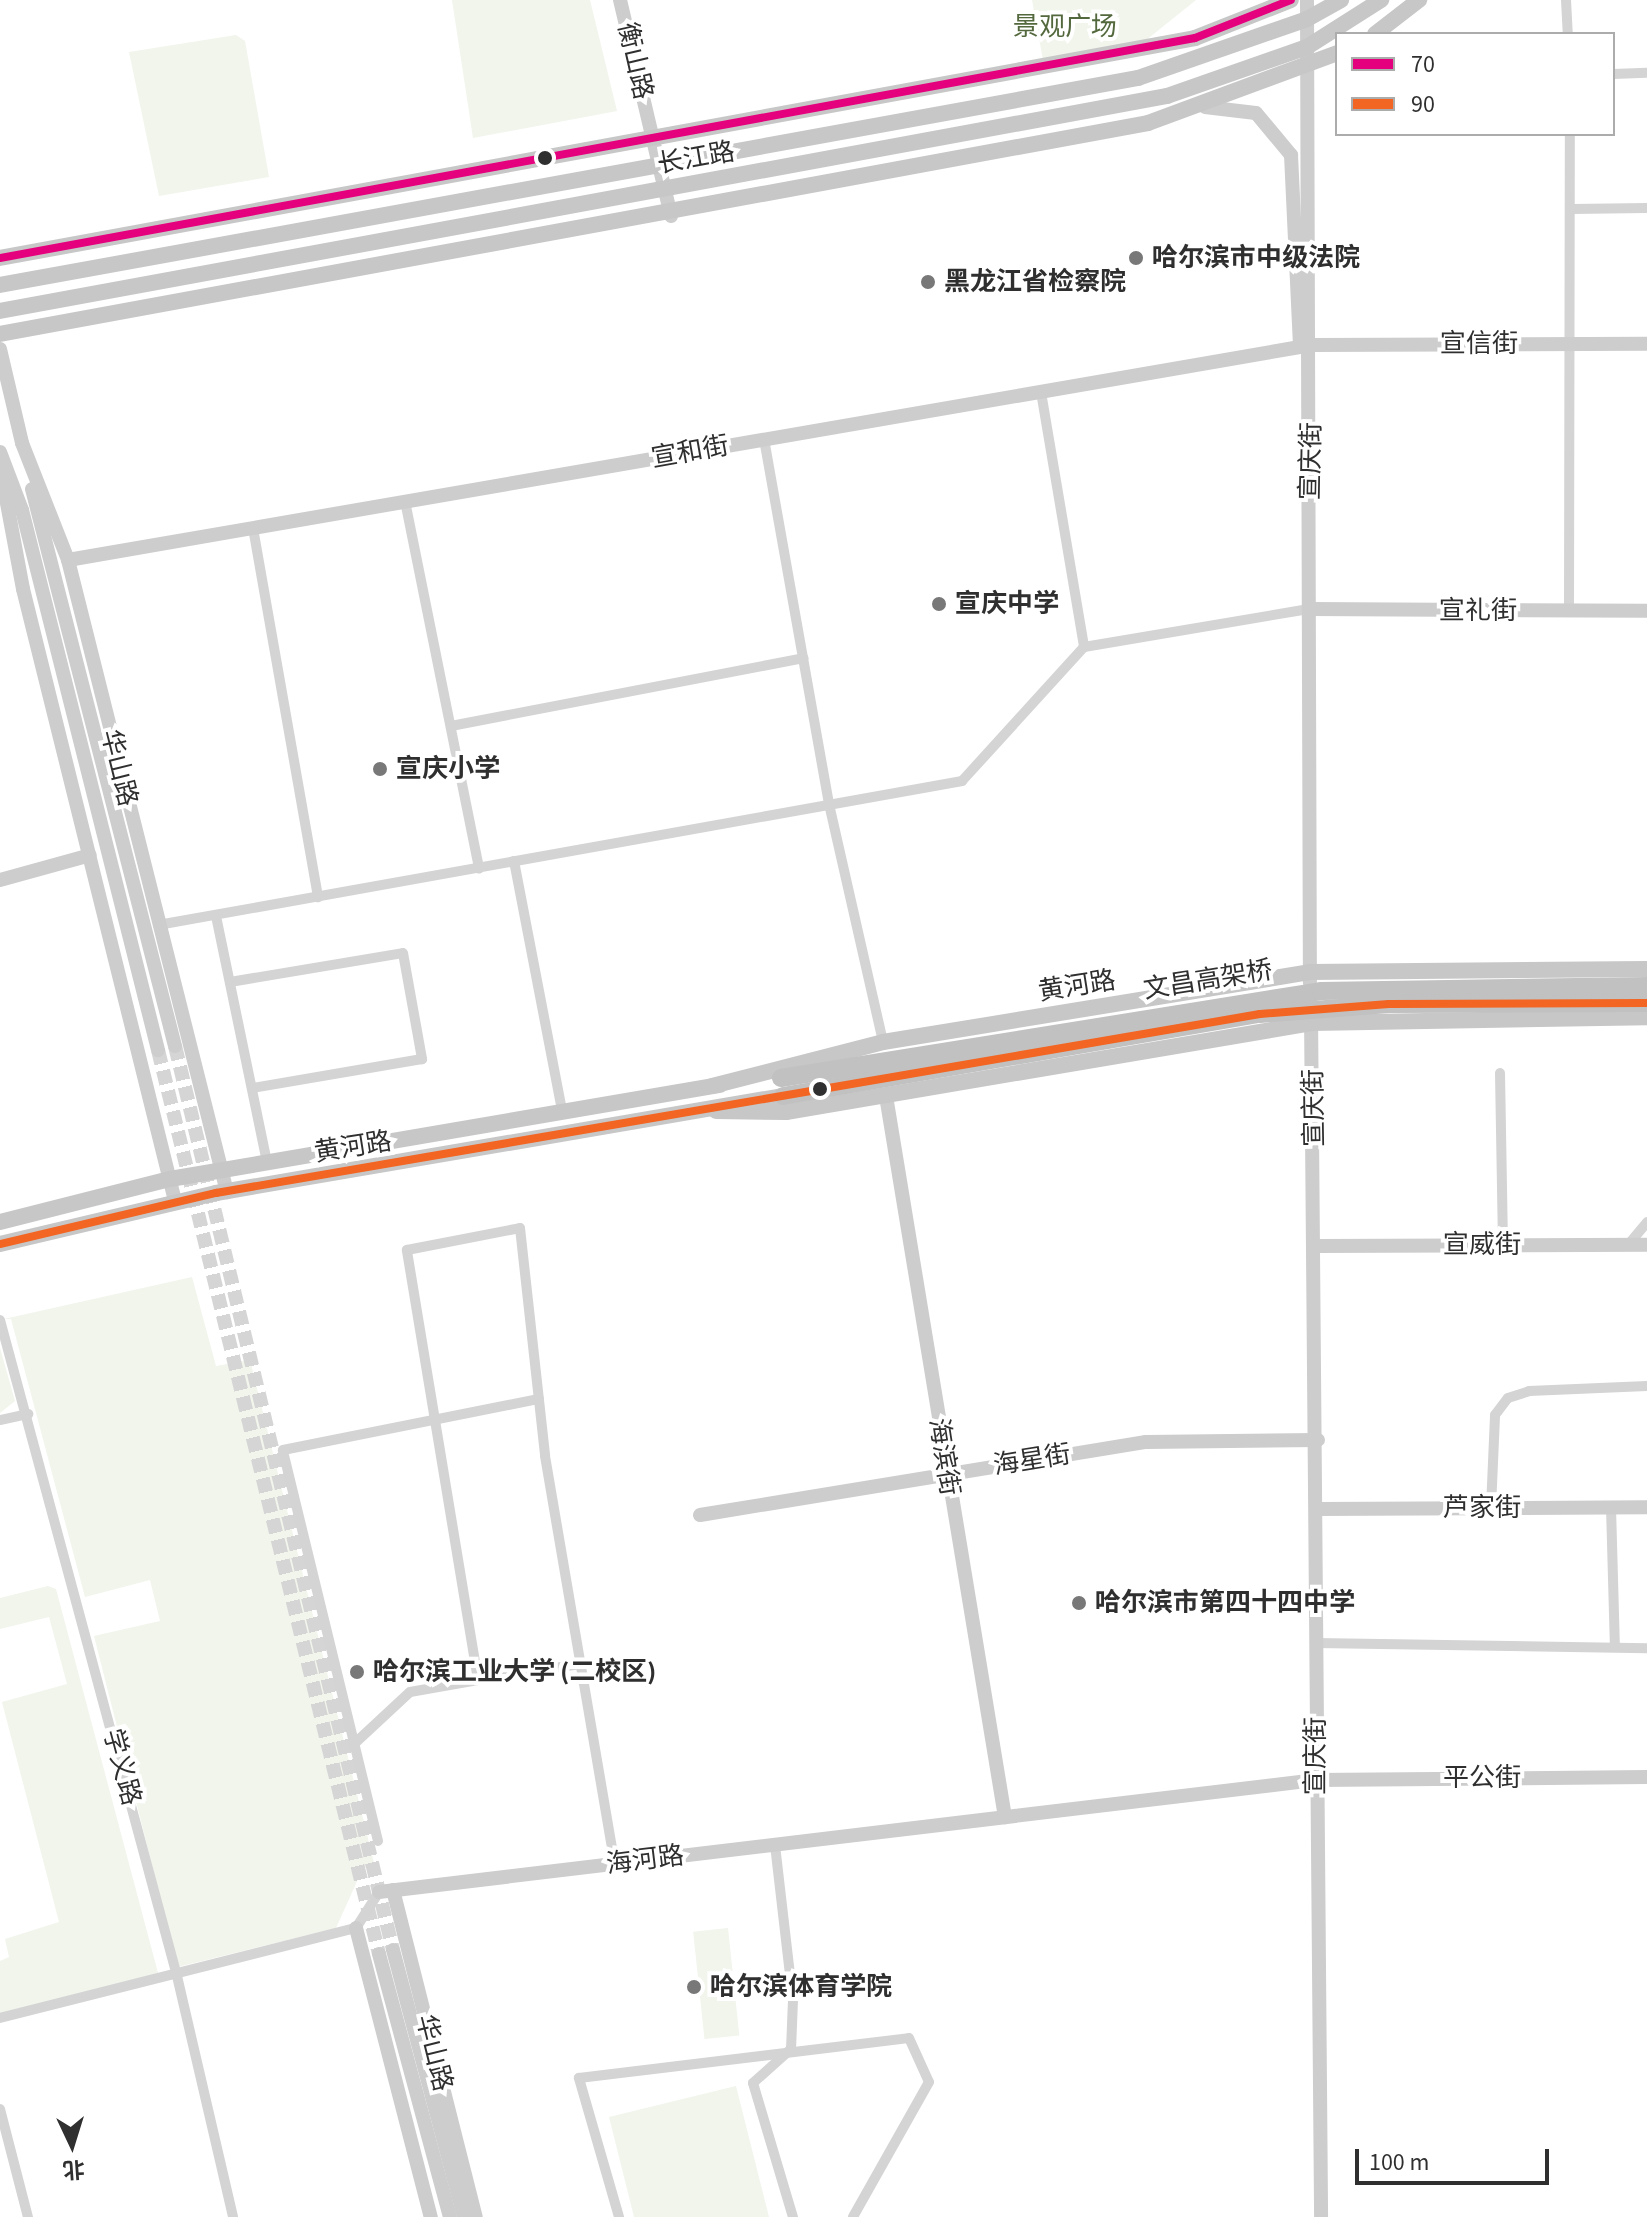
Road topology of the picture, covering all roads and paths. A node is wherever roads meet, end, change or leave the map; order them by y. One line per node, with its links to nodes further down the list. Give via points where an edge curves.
1 (620, 0): 18 (street, 衡山路)
2 (1291, 0): 18 (main road, via 1195,38)
3 (1307, 0): 8 (street, 宣庆街)
4 (1341, 0): 8 (main road, 长江路)
5 (1381, 0): 11 (main road, 长江路)
6 (1419, 0): 9 (main road)
7 (1566, 0): 10 (street)
8 (1307, 19): 11 (street, 宣庆街); 19 (main road, 长江路, via 1138,78)
9 (1378, 32)
10 (1568, 32)
11 (1307, 47): 13 (street, 宣庆街); 20 (main road, 长江路, via 1167,96)
12 (1335, 54): 13 (main road)
13 (1306, 68): 16 (main road); 30 (street, 宣庆街)
14 (1647, 73): 15 (street)
15 (1615, 74)
16 (1205, 107): 23 (main road); 30 (street, via 1256,113 1291,155)
17 (1570, 136): 22 (street)
18 (653, 140): 19 (street, 衡山路); 24 (main road)
19 (660, 165): 20 (street, 衡山路); 25 (main road, 长江路)
20 (665, 188): 23 (street, 衡山路); 26 (main road, 长江路)
21 (1647, 208): 22 (street)
22 (1571, 209): 28 (street)
23 (671, 216): 27 (main road)
24 (0, 258)
25 (0, 285)
26 (0, 311)
27 (0, 334)
28 (1573, 344): 29 (street, 宣信街); 30 (street, 宣信街); 42 (street)
29 (1647, 344)
30 (1306, 346): 32 (street, 宣和街); 41 (street, 宣庆街)
31 (0, 349): 34 (street, 华山路)
32 (1041, 392): 33 (street, 宣和街); 44 (street)
33 (764, 439): 38 (street, 宣和街); 45 (street)
34 (22, 443): 40 (street, 华山路); 65 (street)
35 (0, 452): 66 (street, via 22,510)
36 (0, 466): 37 (street, 华山路)
37 (1, 498): 48 (street, 华山路)
38 (405, 501): 39 (street, 宣和街); 46 (street)
39 (253, 528): 40 (street, 宣和街); 54 (street)
40 (68, 560): 56 (street, 华山路)
41 (1309, 609): 42 (street, 宣礼街); 44 (street); 58 (street, 宣庆街)
42 (1569, 611): 43 (street, 宣礼街)
43 (1647, 611)
44 (1084, 647): 47 (street, via 962,781)
45 (803, 658): 46 (street); 47 (street)
46 (451, 726): 51 (street)
47 (829, 804): 50 (street); 64 (street)
48 (90, 855): 49 (street); 76 (street, 华山路)
49 (70, 860): 52 (street); 53 (street)
50 (514, 861): 51 (street); 72 (street)
51 (479, 869): 54 (street)
52 (0, 880)
53 (0, 891)
54 (318, 897): 55 (street)
55 (216, 916): 56 (street); 59 (street)
56 (158, 925): 75 (street, 华山路)
57 (1647, 969): 58 (main road, 黄河路)
58 (1309, 972): 63 (street, 宣庆街); 64 (main road, 黄河路)
59 (230, 982): 70 (street); 70 (street, via 403,953 422,1059)
60 (1647, 986): 69 (highway, 文昌高架桥, bridge, via 1321,991)
61 (1647, 1003): 69 (highway, 文昌高架桥, bridge, via 1389,1004 1260,1014)
62 (1647, 1017): 63 (main road, 黄河路)
63 (1312, 1023): 71 (main road, 黄河路); 85 (street, 宣庆街)
64 (883, 1042): 68 (main road, 黄河路)
65 (175, 1046)
66 (158, 1050)
67 (1500, 1073): 82 (street)
68 (712, 1086): 69 (main road, 黄河路); 72 (main road, 黄河路)
69 (782, 1087): 73 (main road, 黄河路)
70 (252, 1088): 74 (street)
71 (886, 1096): 73 (main road, 黄河路, via 786,1112); 93 (street, 海滨街)
72 (562, 1111): 74 (main road, 黄河路)
73 (716, 1111): 77 (main road, 黄河路)
74 (267, 1162): 75 (main road, 黄河路)
75 (221, 1170): 76 (main road, 黄河路); 77 (street, 华山路)
76 (170, 1179): 78 (street, 华山路); 79 (main road, 黄河路)
77 (227, 1192): 78 (main road, 黄河路)
78 (175, 1201): 81 (main road, 黄河路)
79 (0, 1222)
80 (1647, 1222): 83 (street)
81 (0, 1244)
82 (1503, 1245): 83 (street, 宣威街); 85 (street, 宣威街)
83 (1628, 1245): 84 (street, 宣威街)
84 (1647, 1245)
85 (1317, 1246): 92 (street, 宣庆街)
86 (2, 1320): 89 (street, 学义路)
87 (1647, 1386): 96 (street, via 1529,1391 1508,1398 1495,1415)
88 (539, 1399): 91 (street); 91 (street, via 520,1228 407,1250); 102 (street)
89 (28, 1414): 90 (street); 113 (street, 学义路)
90 (0, 1420)
91 (432, 1423): 103 (street); 104 (street, via 283,1450)
92 (1318, 1440): 93 (street, 海星街, via 1146,1442); 97 (street, 宣庆街)
93 (947, 1473): 98 (street, 海星街); 107 (street, 海滨街)
94 (1611, 1507): 95 (street, 芦家街); 96 (street, 芦家街); 100 (street)
95 (1647, 1507)
96 (1491, 1508): 97 (street, 芦家街)
97 (1317, 1509): 99 (street, 宣庆街)
98 (700, 1515)
99 (1316, 1643): 100 (street); 106 (street, 宣庆街)
100 (1615, 1647): 101 (street)
101 (1647, 1648)
102 (580, 1664): 103 (street); 110 (street)
103 (478, 1680): 104 (street, via 410,1692)
104 (354, 1744): 108 (street)
105 (1647, 1777): 106 (street, 平公街)
106 (1316, 1780): 107 (street, 海河路); 126 (street, 宣庆街)
107 (1005, 1817): 109 (street, 海河路)
108 (378, 1841)
109 (775, 1845): 110 (street, 海河路); 115 (street, via 793,2000)
110 (615, 1864): 111 (street, 海河路)
111 (386, 1891): 112 (street); 122 (street, 华山路)
112 (356, 1928): 113 (street); 119 (street)
113 (177, 1976): 114 (street); 118 (street, 学义路)
114 (0, 2018)
115 (791, 2049): 123 (street, via 579,2078); 124 (street, via 753,2083); 125 (street, via 909,2038 929,2082)
116 (0, 2109): 117 (street)
117 (28, 2217)
118 (233, 2217)
119 (431, 2217)
120 (450, 2217): 121 (street, 华山路, via 386,1952)
121 (464, 2217)
122 (476, 2217)
123 (619, 2217)
124 (793, 2217)
125 (853, 2217)
126 (1321, 2217)

